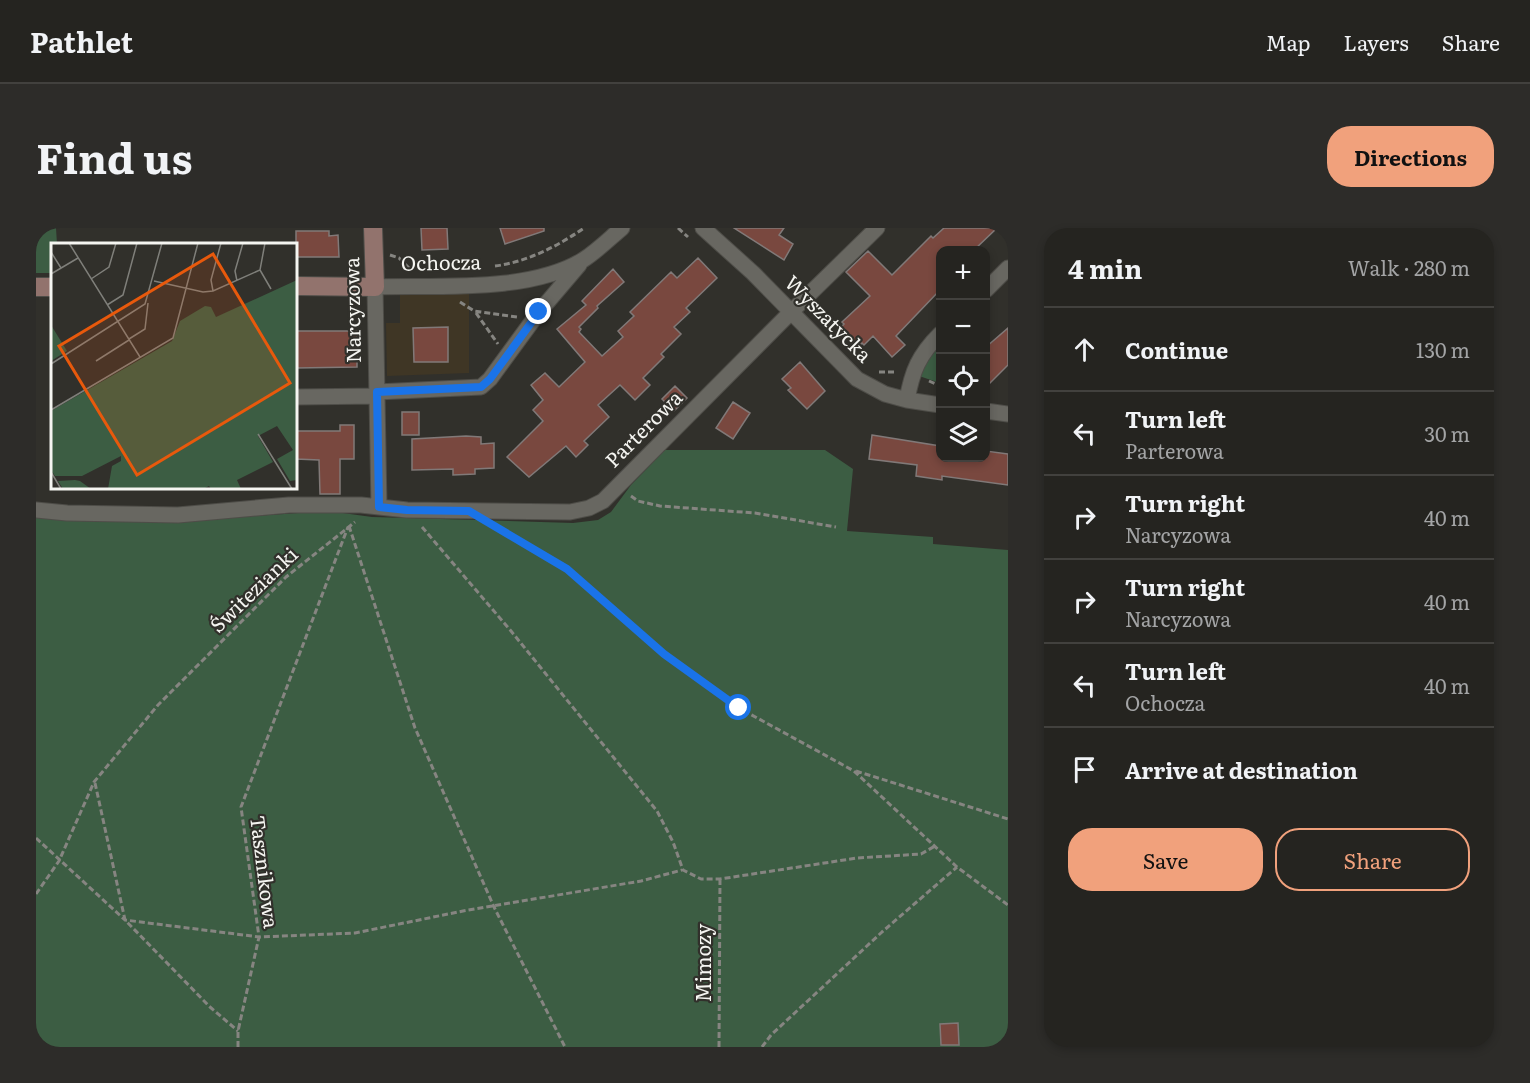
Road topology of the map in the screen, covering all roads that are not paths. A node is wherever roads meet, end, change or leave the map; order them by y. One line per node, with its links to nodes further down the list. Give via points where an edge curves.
1 (374, 228): 9 (street, Narcyzowa)
2 (622, 228): 5 (street, Ochocza)
3 (703, 228): 10 (street, Wyszatycka)
4 (877, 228): 10 (street, Parterowa)
5 (583, 260): 9 (street, Ochocza, via 523,281); 12 (street, Ochocza, via 481,387)
6 (1008, 268): 8 (street)
7 (297, 286): 9 (street, Ochocza)
8 (990, 286)
9 (375, 287): 12 (street, Narcyzowa)
10 (791, 312): 14 (street, Wyszatycka, via 857,379 874,390); 18 (street, Parterowa, via 603,501 589,508 570,512)
11 (936, 339): 14 (street, via 918,360)
12 (377, 394): 13 (street); 18 (street, Narcyzowa)
13 (297, 397)
14 (907, 400): 15 (street, Wyszatycka)
15 (936, 404)
16 (990, 412): 17 (street)
17 (1008, 414)
18 (379, 507): 19 (street, Parterowa, via 290,505 178,515)
19 (36, 510)

